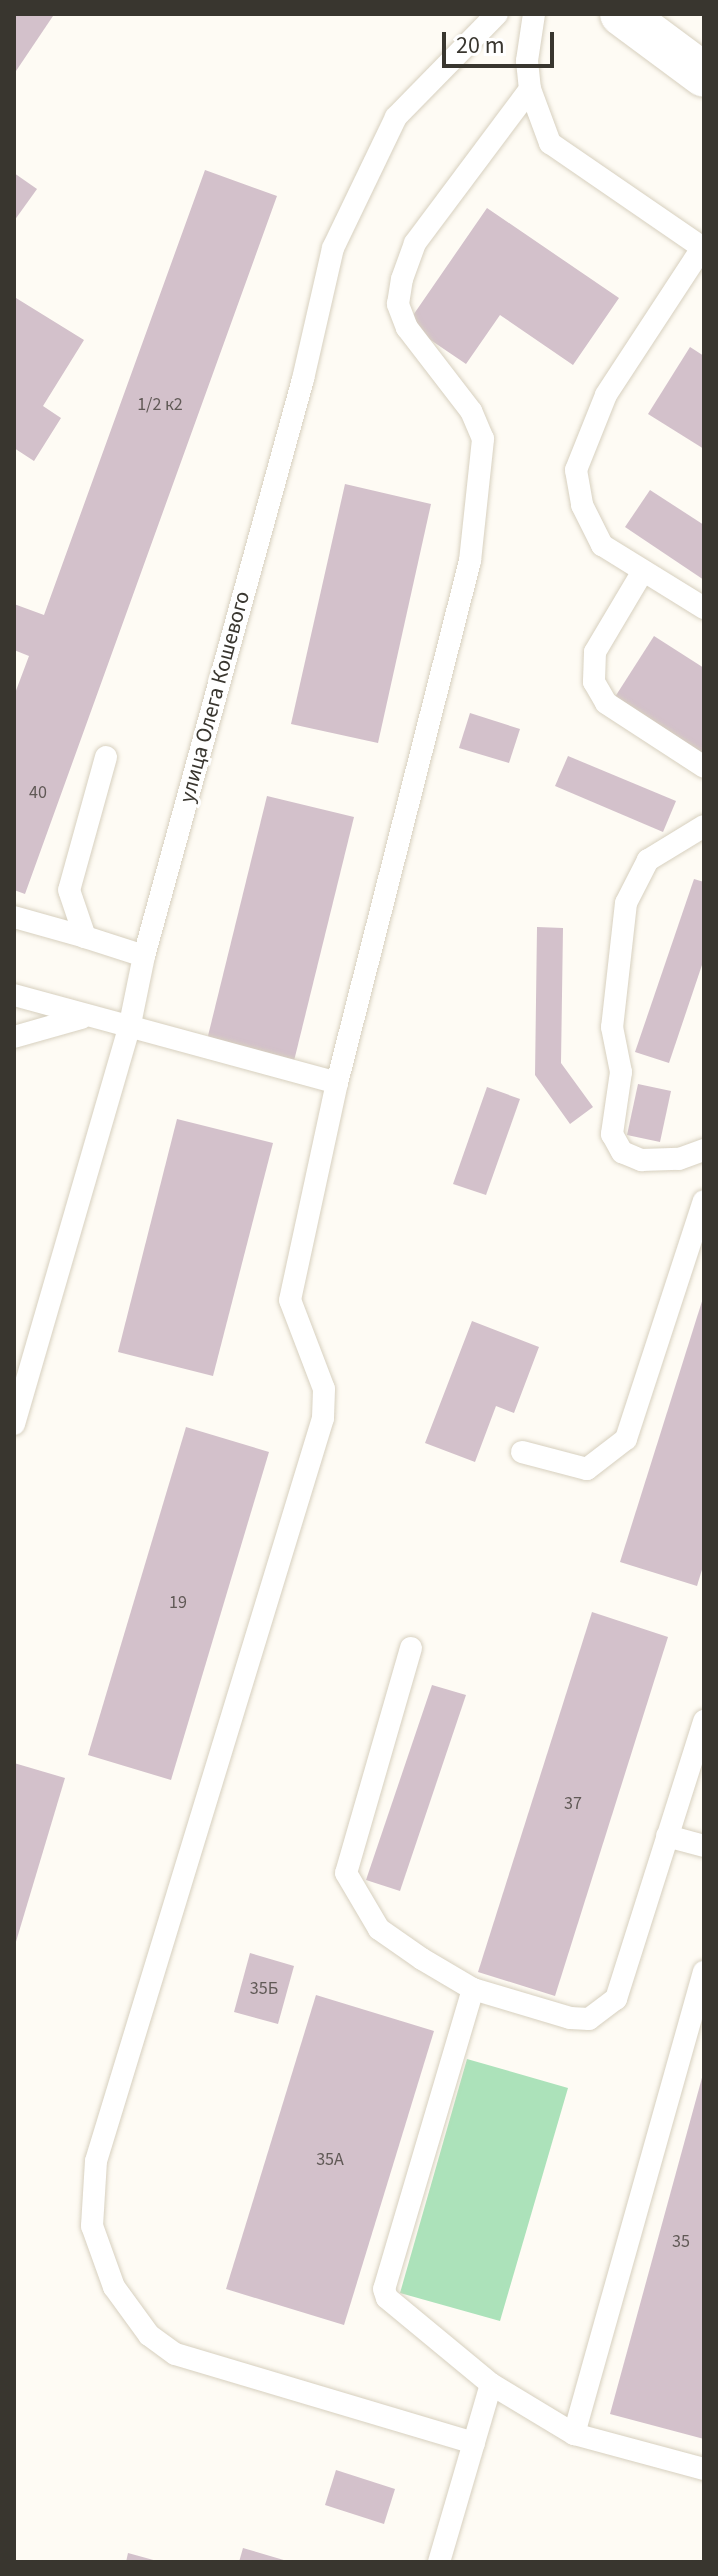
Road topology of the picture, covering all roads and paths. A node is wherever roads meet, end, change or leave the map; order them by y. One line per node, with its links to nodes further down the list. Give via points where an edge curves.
1 (497, 14): 14 (lane, улица Олега Кошевого, via 396,117 333,248 303,379)
2 (534, 14): 5 (lane, via 527,61)
3 (622, 14): 4 (main road)
4 (704, 75)
5 (530, 89): 6 (lane, via 550,143); 19 (lane, via 415,243 402,279 398,304 407,328 471,411 483,439 482,468 470,561)
6 (703, 247): 7 (lane, via 606,395 576,470 582,505 602,545)
7 (643, 571): 8 (lane); 10 (lane, via 595,652 594,682 606,703)
8 (704, 608)
9 (106, 757): 13 (lane, via 71,869 69,890)
10 (704, 767)
11 (704, 826): 20 (lane, via 648,860 626,903 612,1027 621,1072 612,1134 622,1152 641,1160 679,1159)
12 (14, 917): 13 (lane)
13 (85, 937): 14 (lane)
14 (144, 956): 17 (lane, улица Олега Кошевого)
15 (14, 995): 16 (lane)
16 (81, 1018): 17 (lane); 18 (lane)
17 (129, 1029): 19 (lane); 22 (lane, улица Олега Кошевого)
18 (14, 1037)
19 (337, 1083): 33 (lane, via 290,1300 324,1389 323,1418 96,2161 92,2226 114,2287 149,2335 175,2354)
20 (704, 1150)
21 (704, 1201): 24 (lane, via 626,1439 587,1469)
22 (25, 1343): 23 (lane, улица Олега Кошевого)
23 (14, 1424)
24 (522, 1452)
25 (411, 1648): 30 (lane, via 346,1873 379,1929)
26 (704, 1721): 27 (lane)
27 (667, 1836): 28 (lane); 30 (lane, via 616,1999 606,2011 570,2018)
28 (704, 1846)
29 (704, 1972): 32 (lane)
30 (473, 1989): 31 (lane, via 384,2289 433,2341)
31 (491, 2384): 32 (lane); 33 (lane)
32 (574, 2434): 34 (lane)
33 (474, 2443): 35 (lane)
34 (704, 2469)
35 (439, 2562)

